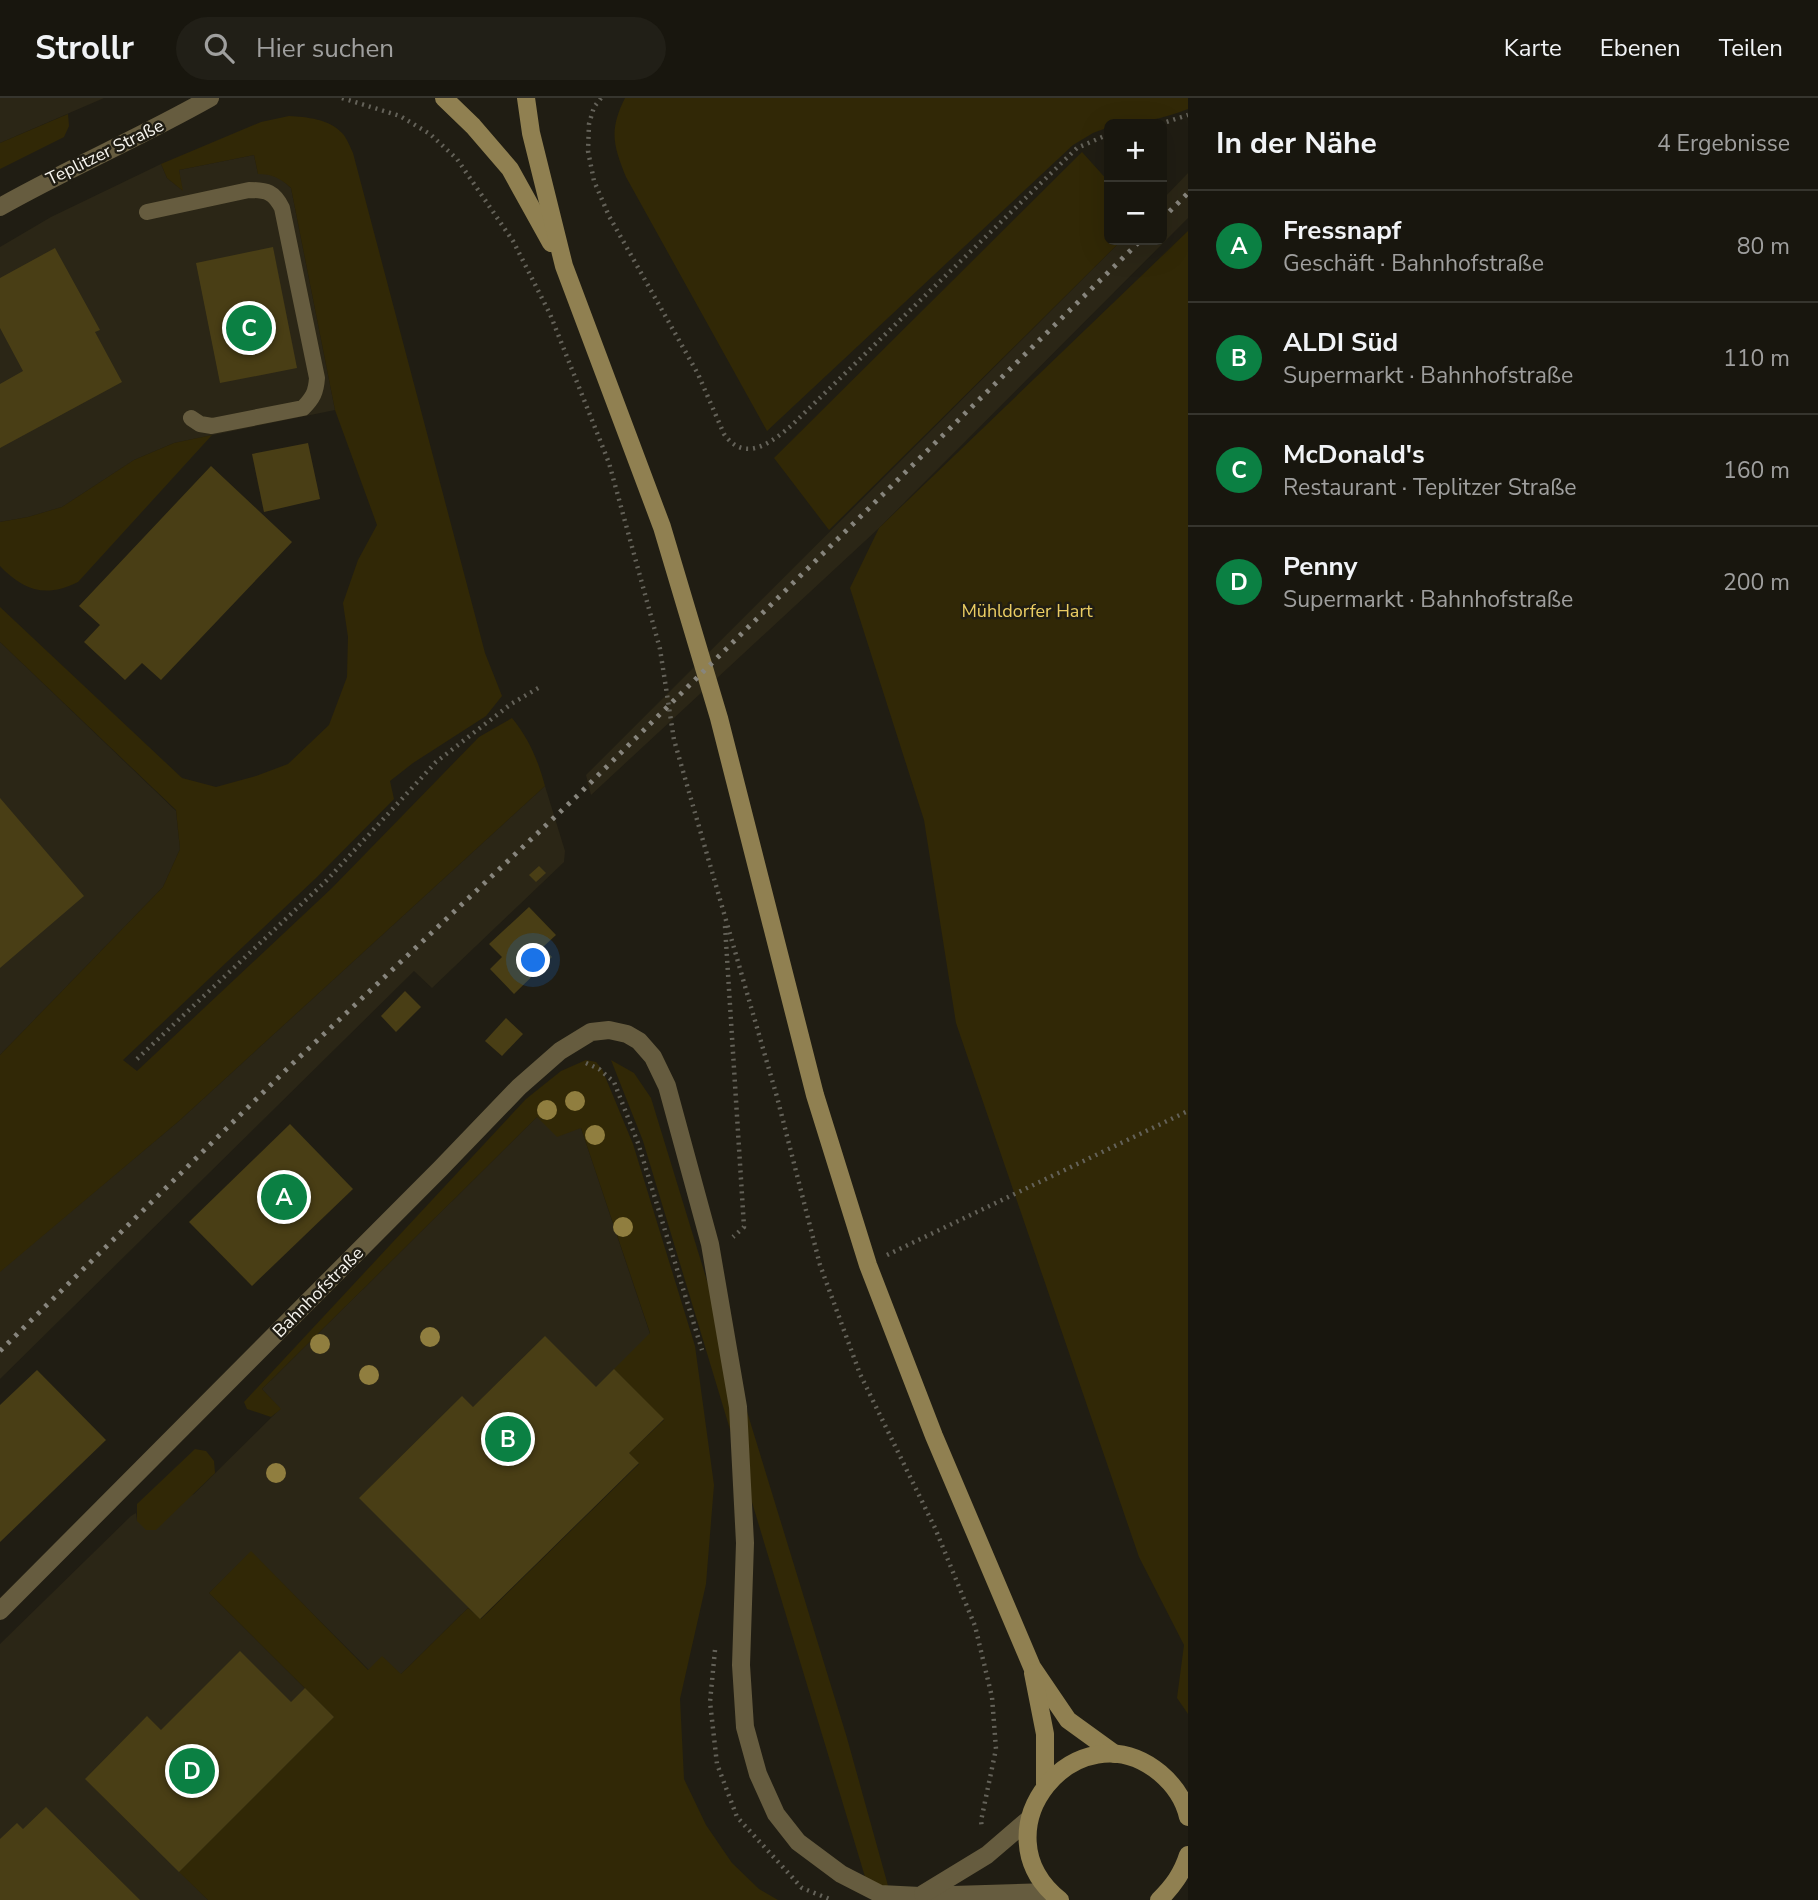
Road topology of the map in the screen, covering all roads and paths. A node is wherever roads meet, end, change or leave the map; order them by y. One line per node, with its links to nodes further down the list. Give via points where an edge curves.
1 (210, 98): 9 (street, Teplitzer Straße)
2 (342, 98): 14 (path, via 400,116 430,134 457,159 513,241 550,314 619,498 660,649 674,740)
3 (444, 98): 11 (main road, via 510,169)
4 (526, 98): 11 (main road)
5 (601, 98): 8 (path, via 589,124 594,181 698,374 724,434 748,449 772,442 792,425 1077,148)
6 (1188, 115): 7 (path)
7 (1167, 122)
8 (1104, 136)
9 (0, 207)
10 (147, 212): 12 (lane, via 249,190 277,197 282,208 317,378 312,400 303,408 212,426)
11 (564, 266): 20 (main road, via 662,527 719,718 815,1095)
12 (191, 418)
13 (540, 687): 15 (path, via 436,762 326,881)
14 (724, 914): 18 (path, via 744,1227 734,1237); 31 (path, via 820,1265 860,1374 935,1528 975,1626 992,1697 996,1749 981,1821)
15 (137, 1059)
16 (581, 1061): 19 (path, via 614,1082)
17 (1188, 1111): 20 (path)
18 (710, 1244): 19 (path); 22 (street, Bahnhofstraße, via 667,1086 653,1057 627,1034 592,1032 559,1051 519,1087); 33 (street, via 738,1407 745,1543 741,1665 745,1727 758,1773 776,1814 798,1842 841,1874 880,1894)
19 (673, 1255): 21 (path)
20 (868, 1265): 24 (main road)
21 (703, 1359)
22 (0, 1611)
23 (716, 1649): 35 (path, via 710,1702 717,1764 737,1817 802,1888)
24 (1032, 1667): 25 (main road, via 1068,1720); 27 (main road, via 1045,1734)
25 (1115, 1754): 26 (main road, via 1135,1758); 27 (main road, via 1077,1761)
26 (1168, 1779): 28 (main road); 29 (main road)
27 (1045, 1784): 30 (main road)
28 (1188, 1784)
29 (1188, 1817)
30 (1029, 1819): 31 (street); 34 (main road, via 1030,1858 1038,1877)
31 (987, 1855): 33 (street)
32 (1188, 1855): 36 (main road, via 1183,1871)
33 (920, 1896): 34 (street)
34 (1055, 1896)
35 (832, 1900)
36 (1159, 1900)

